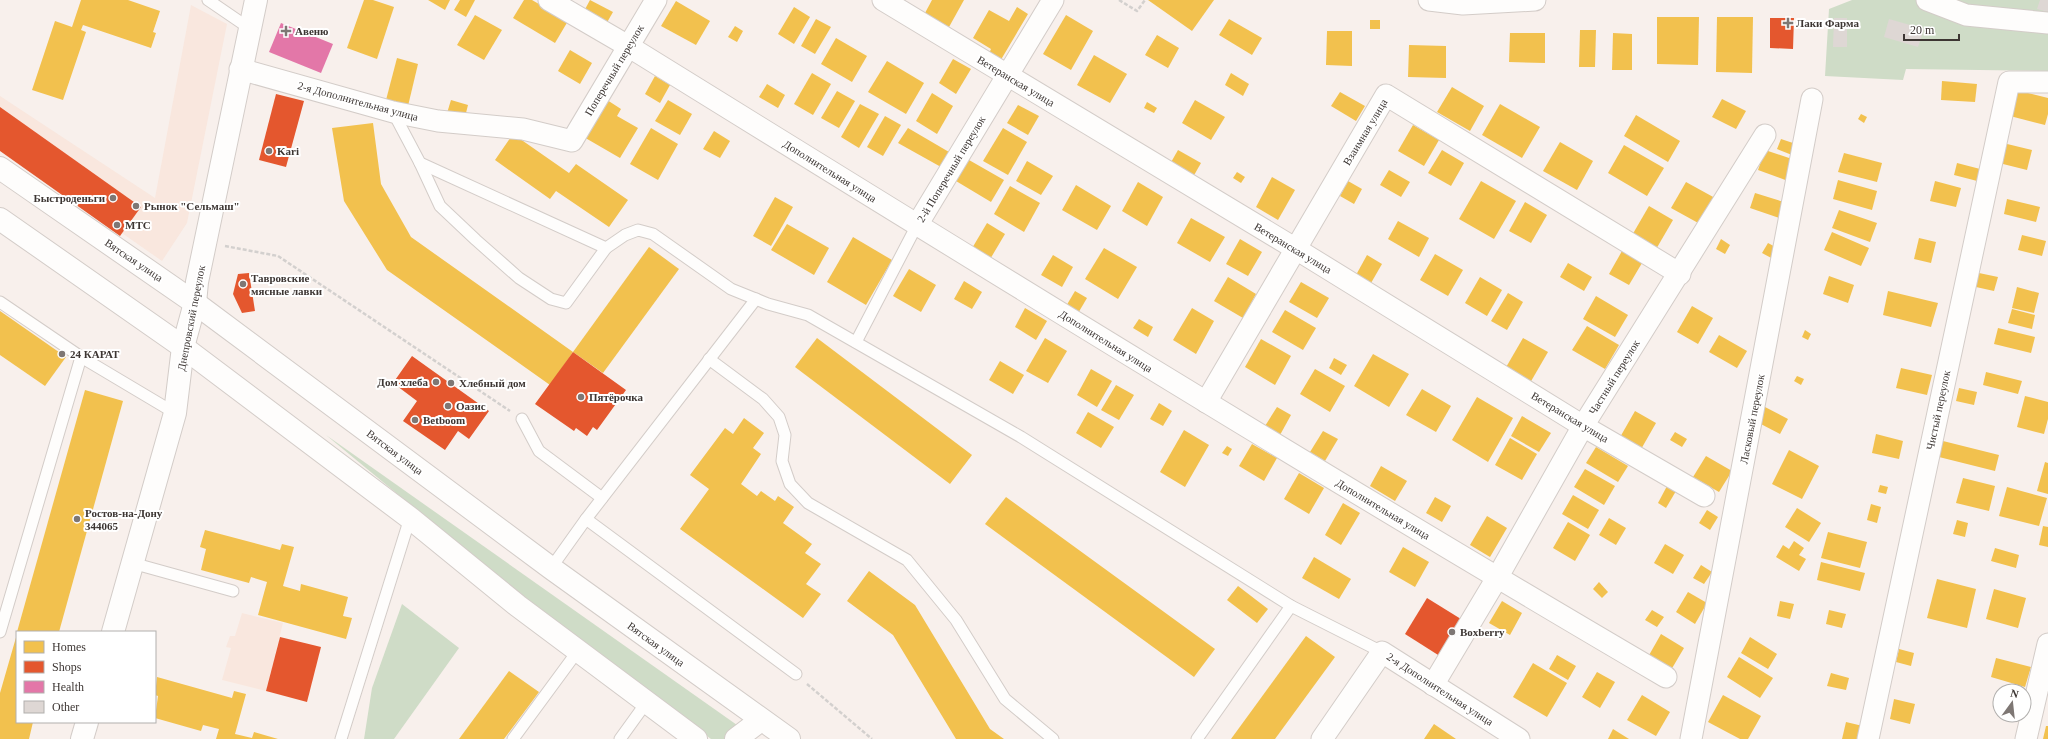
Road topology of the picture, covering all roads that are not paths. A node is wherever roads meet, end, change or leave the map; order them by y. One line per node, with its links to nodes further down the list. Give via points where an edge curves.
1 (208, 0): 11 (lane)
2 (256, 0): 11 (main road, Днепровский переулок)
3 (549, 0): 12 (street, Дополнительная улица)
4 (656, 0): 12 (street, Поперечный переулок)
5 (883, 0): 14 (street, Ветеранская улица)
6 (1054, 0): 14 (street, 2-й Поперечный переулок)
7 (1429, 0): 8 (street, via 1463,4)
8 (1534, 0)
9 (1927, 0): 10 (street, via 1966,15)
10 (2048, 23)
11 (249, 28): 13 (main road, Днепровский переулок)
12 (628, 46): 19 (street, Поперечный переулок); 23 (street, Дополнительная улица)
13 (240, 69): 17 (street, 2-я Дополнительная улица); 29 (main road, Днепровский переулок)
14 (1007, 75): 23 (street, 2-й Поперечный переулок); 25 (street, Ветеранская улица)
15 (2048, 82): 71 (street, Чистый переулок, via 2009,82)
16 (1812, 99): 70 (street, Ласковый переулок)
17 (393, 112): 19 (street, 2-я Дополнительная улица, via 438,121 523,129); 20 (lane)
18 (1765, 135): 26 (street, Частный переулок)
19 (572, 141)
20 (420, 163): 24 (lane); 24 (lane, via 440,206 518,278 551,299 566,303)
21 (0, 168): 29 (main road, Вятская улица)
22 (0, 219): 31 (main road)
23 (917, 225): 30 (lane, 2-й Поперечный переулок); 34 (street, Дополнительная улица)
24 (606, 248): 27 (lane, via 625,235 638,230 653,234 731,289)
25 (1296, 249): 26 (street, Взаимная улица, via 1386,95); 34 (street, Взаимная улица); 37 (street, Ветеранская улица)
26 (1680, 274): 37 (street, Частный переулок)
27 (756, 299): 30 (lane, via 808,315); 33 (lane)
28 (0, 302): 32 (lane)
29 (195, 303): 31 (main road, Днепровский переулок); 43 (main road, Вятская улица)
30 (856, 342): 46 (lane, via 1021,437)
31 (183, 347): 35 (main road, Днепровский переулок); 40 (main road)
32 (81, 357): 35 (lane); 47 (lane)
33 (710, 359): 39 (lane); 66 (lane, via 763,399 779,417 785,435 782,461 790,484 808,503 907,560 956,620 1005,698)
34 (1206, 402): 44 (street, Дополнительная улица)
35 (175, 414): 42 (main road, Днепровский переулок)
36 (522, 419): 39 (lane, via 539,451)
37 (1584, 426): 38 (street, Ветеранская улица); 44 (street, Частный переулок)
38 (1704, 496)
39 (602, 498): 41 (lane)
40 (410, 518): 51 (main road); 60 (lane)
41 (586, 519): 43 (lane); 53 (lane)
42 (132, 563): 45 (lane); 48 (main road, Днепровский переулок)
43 (551, 568): 57 (main road, Вятская улица)
44 (1497, 578): 54 (street, Дополнительная улица); 55 (street, Частный переулок)
45 (233, 591)
46 (1291, 606): 52 (lane); 67 (lane)
47 (3, 613): 49 (lane)
48 (113, 631)
49 (0, 632)
50 (2048, 644): 72 (street)
51 (577, 652): 56 (main road); 61 (lane)
52 (1382, 652): 55 (street, 2-я Дополнительная улица); 68 (street)
53 (796, 674)
54 (1666, 677)
55 (1433, 685): 69 (street, 2-я Дополнительная улица)
56 (646, 703): 62 (lane); 63 (main road)
57 (761, 720): 64 (main road); 65 (main road, Вятская улица)
58 (87, 723): 59 (main road)
59 (82, 739)
60 (341, 739)
61 (512, 739)
62 (620, 739)
63 (696, 739)
64 (736, 739)
65 (789, 739)
66 (1052, 739)
67 (1197, 739)
68 (1322, 739)
69 (1519, 739)
70 (1691, 739)
71 (1868, 739)
72 (2026, 739)

